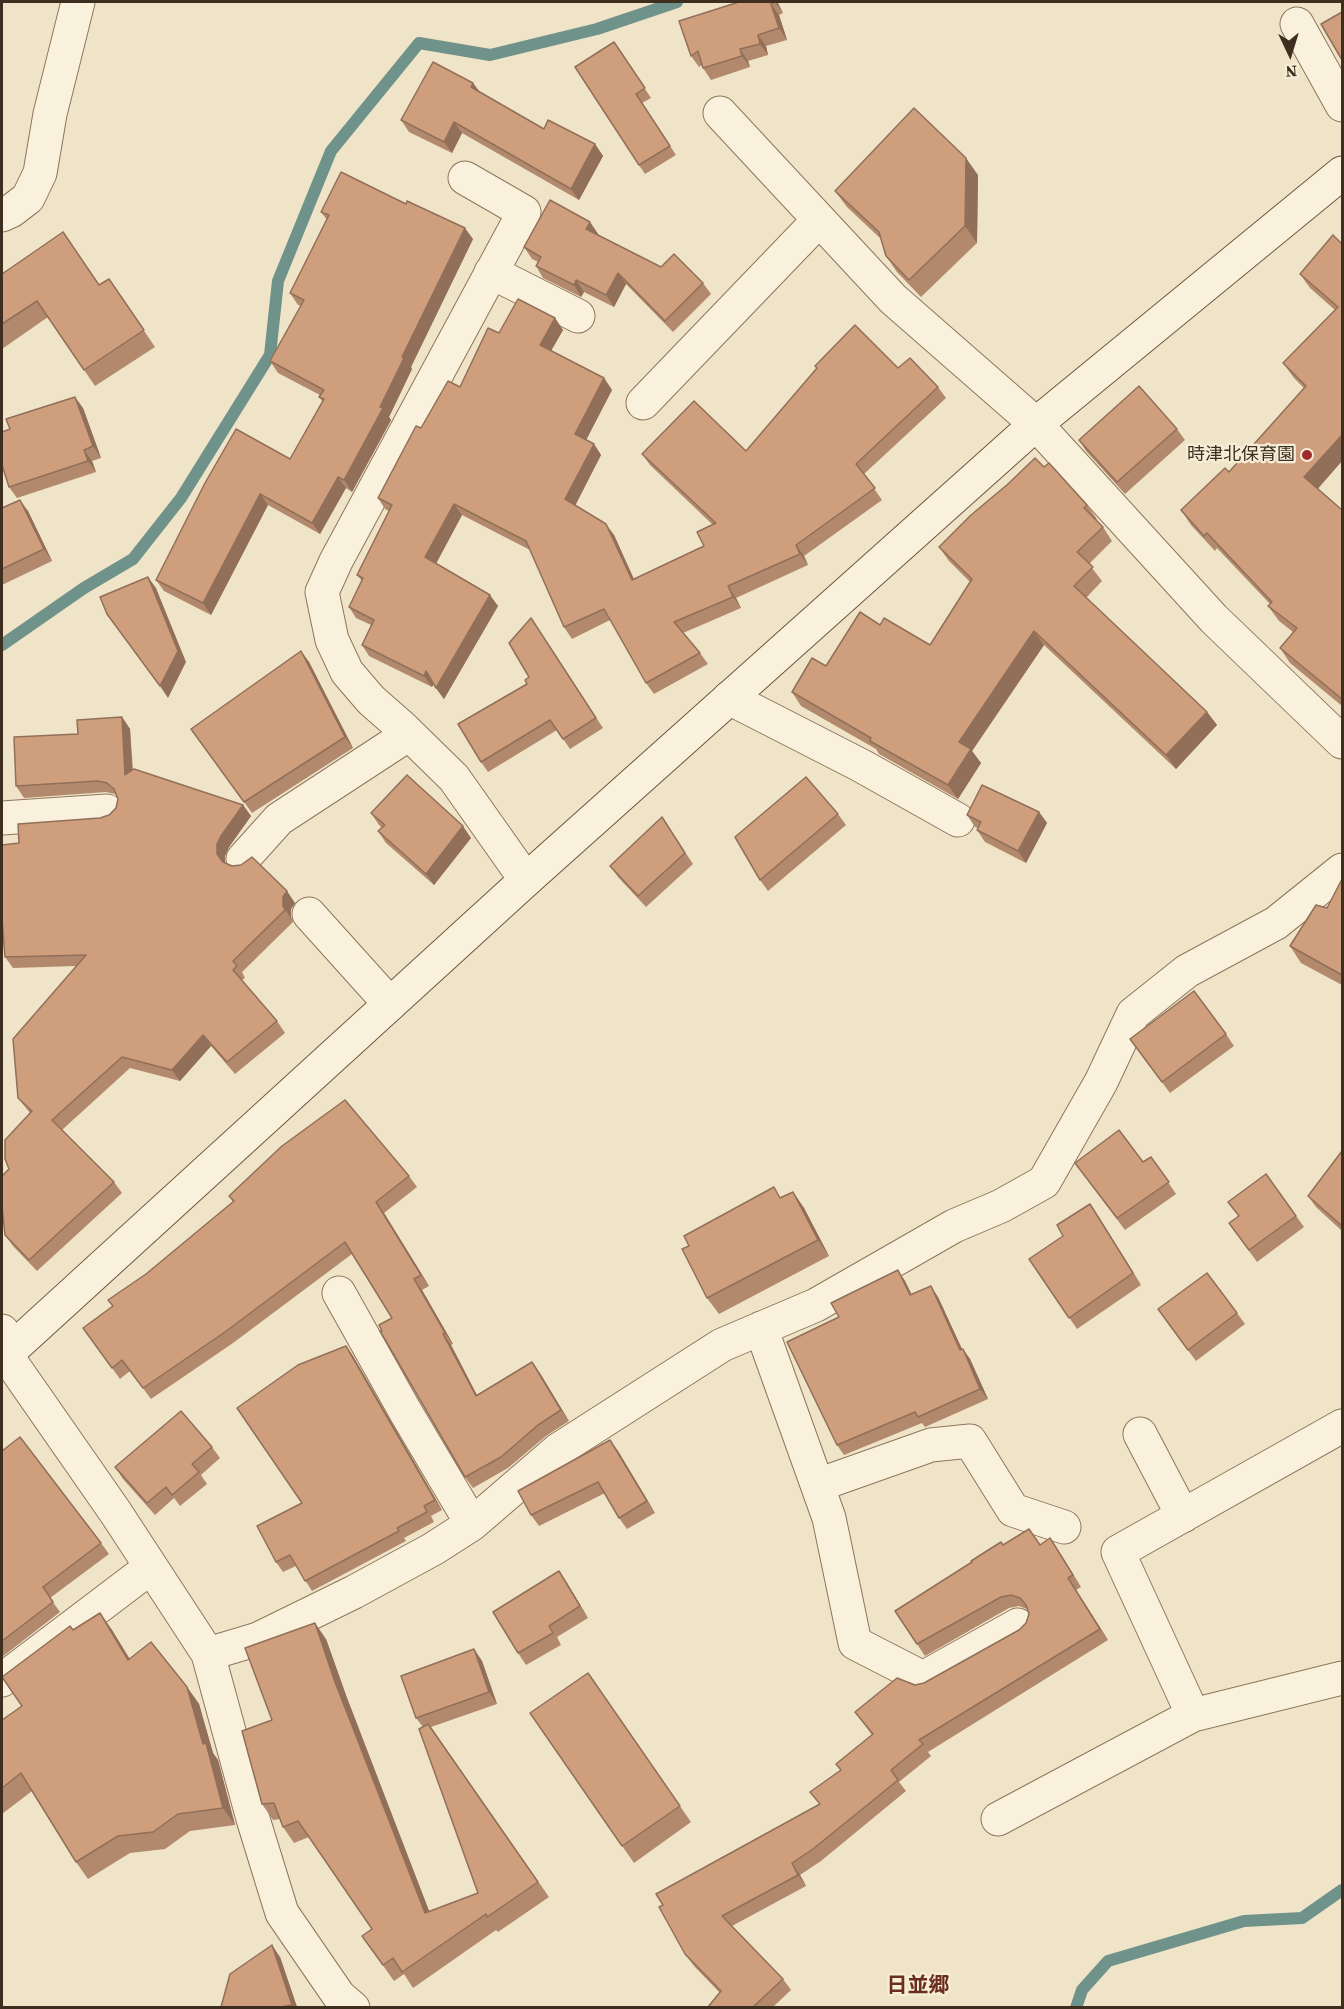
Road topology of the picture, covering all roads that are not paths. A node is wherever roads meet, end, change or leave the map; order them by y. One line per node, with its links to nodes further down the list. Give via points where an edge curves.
1 (78, 2): 7 (street, via 50,114 40,173 28,198)
2 (1297, 24): 3 (street)
3 (1342, 105)
4 (720, 113): 8 (street)
5 (1342, 173): 12 (street)
6 (465, 178): 9 (street, via 524,212)
7 (2, 215)
8 (819, 219): 11 (street); 12 (street, via 893,299)
9 (491, 272): 10 (street); 14 (street, via 322,592 332,640 347,672)
10 (578, 316)
11 (643, 403)
12 (1036, 424): 13 (street); 15 (street, via 1214,619)
13 (729, 698): 18 (street); 21 (street)
14 (409, 734): 19 (street, via 279,819); 21 (street, via 454,778)
15 (1342, 742)
16 (107, 811): 17 (street)
17 (2, 818)
18 (957, 819)
19 (243, 858)
20 (1342, 870): 25 (street, via 1276,923 1187,971 1133,1014 1101,1082 1044,1182 954,1226 816,1305)
21 (526, 880): 23 (street)
22 (309, 914): 23 (street)
23 (390, 1004): 26 (street)
24 (339, 1293): 31 (street)
25 (761, 1328): 29 (street); 31 (street, via 722,1345 558,1450)
26 (3, 1348): 33 (street)
27 (1342, 1426): 30 (street)
28 (1140, 1434): 30 (street)
29 (818, 1485): 32 (street, via 931,1446 970,1441 1013,1510); 34 (street, via 829,1518 855,1643 923,1678)
30 (1183, 1516): 38 (street, via 1118,1552)
31 (472, 1524): 35 (street, via 354,1592 258,1639)
32 (1064, 1527)
33 (151, 1567): 35 (street); 37 (street)
34 (1018, 1625)
35 (208, 1654): 40 (street, via 282,1913 339,1996)
36 (1342, 1678): 38 (street)
37 (2, 1680)
38 (1193, 1714): 39 (street)
39 (998, 1819)
40 (353, 2007)

